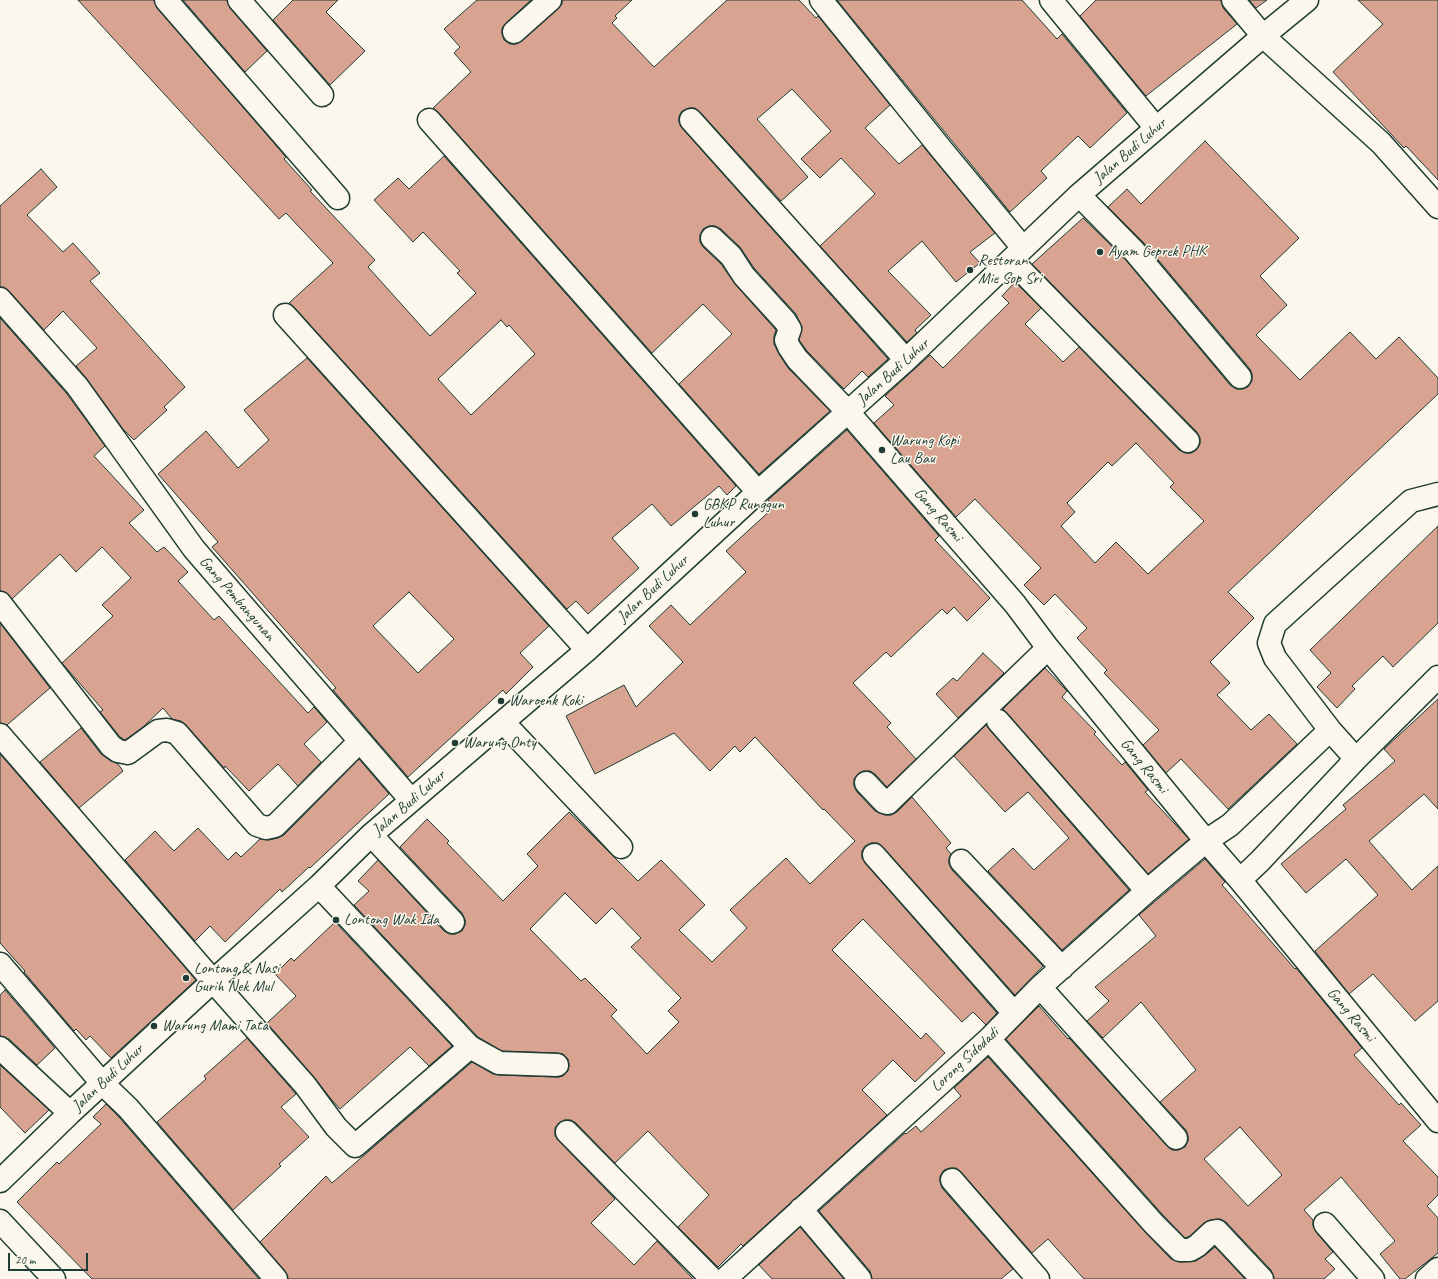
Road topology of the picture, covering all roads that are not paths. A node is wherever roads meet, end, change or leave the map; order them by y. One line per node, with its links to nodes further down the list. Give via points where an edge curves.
1 (166, 0): 15 (street)
2 (239, 0): 10 (street)
3 (550, 0): 8 (street)
4 (821, 0): 18 (street, via 942,150)
5 (1051, 0): 13 (street)
6 (1234, 0): 9 (street)
7 (1307, 0): 9 (street, Jalan Budi Luhur)
8 (514, 32)
9 (1263, 36): 13 (street, Jalan Budi Luhur); 16 (street, via 1381,143)
10 (322, 94)
11 (429, 120): 25 (street)
12 (691, 120): 21 (street)
13 (1156, 128): 14 (street, Jalan Budi Luhur)
14 (1079, 195): 18 (street, Jalan Budi Luhur); 22 (street, via 1134,251)
15 (338, 198)
16 (1438, 207)
17 (712, 238): 23 (street, Gang Rasmi, via 731,256 744,276 785,320 790,329 786,340 788,347 797,359)
18 (1017, 254): 21 (street, Jalan Budi Luhur); 24 (street)
19 (0, 299): 35 (street, Gang Pembangunan, via 77,386 194,549)
20 (285, 314): 29 (street)
21 (906, 360): 23 (street, Jalan Budi Luhur)
22 (1240, 377)
23 (848, 412): 25 (street, Jalan Budi Luhur); 28 (street, Gang Rasmi, via 1015,604)
24 (1188, 441)
25 (758, 492): 29 (street, Jalan Budi Luhur)
26 (1438, 494): 33 (street, via 1411,501 1275,624 1269,643 1275,658)
27 (0, 603): 35 (street, via 111,746 128,753 158,731 177,733 258,826 275,826)
28 (1048, 648): 37 (street, via 888,803); 40 (street, Gang Rasmi)
29 (587, 650): 32 (street, Jalan Budi Luhur)
30 (1438, 677): 36 (street)
31 (998, 721): 46 (street)
32 (503, 722): 38 (street, Jalan Budi Luhur); 41 (street)
33 (1330, 730): 36 (street); 40 (street, Lorong Sidodadi, via 1230,825)
34 (0, 735): 50 (street)
35 (360, 741): 38 (street, Gang Pembangunan)
36 (1356, 759): 44 (street)
37 (866, 783)
38 (411, 800): 39 (street, Jalan Budi Luhur)
39 (371, 836): 45 (street, Jalan Budi Luhur); 47 (street)
40 (1206, 841): 44 (street, Gang Rasmi); 46 (street, Lorong Sidodadi)
41 (621, 847)
42 (874, 855): 52 (street)
43 (961, 861): 49 (street)
44 (1240, 880): 59 (street, Gang Rasmi)
45 (319, 886): 50 (street, Jalan Budi Luhur); 54 (street)
46 (1147, 891): 49 (street, Lorong Sidodadi)
47 (453, 922)
48 (0, 964): 57 (street)
49 (1062, 968): 51 (street, Lorong Sidodadi)
50 (212, 981): 54 (street, via 305,1084 336,1127 355,1146); 57 (street, Jalan Budi Luhur)
51 (1040, 987): 52 (street, Lorong Sidodadi); 61 (street)
52 (1014, 1013): 53 (street, Lorong Sidodadi)
53 (989, 1039): 64 (street, Lorong Sidodadi); 74 (street, via 1180,1250 1190,1250 1216,1231)
54 (470, 1047): 56 (street, via 499,1064)
55 (0, 1048): 58 (street)
56 (557, 1065)
57 (102, 1084): 58 (street, Jalan Budi Luhur); 69 (street, via 128,1108)
58 (70, 1114): 63 (street, Jalan Budi Luhur)
59 (1438, 1121)
60 (567, 1132): 70 (street)
61 (1176, 1138)
62 (952, 1180): 73 (street)
63 (0, 1181)
64 (802, 1209): 71 (street, Lorong Sidodadi); 72 (street)
65 (0, 1221): 68 (street)
66 (1325, 1224): 75 (street)
67 (1438, 1269): 76 (street)
68 (54, 1279)
69 (276, 1279)
70 (712, 1279)
71 (726, 1279)
72 (860, 1279)
73 (1038, 1279)
74 (1262, 1279)
75 (1373, 1279)
76 (1427, 1279)

